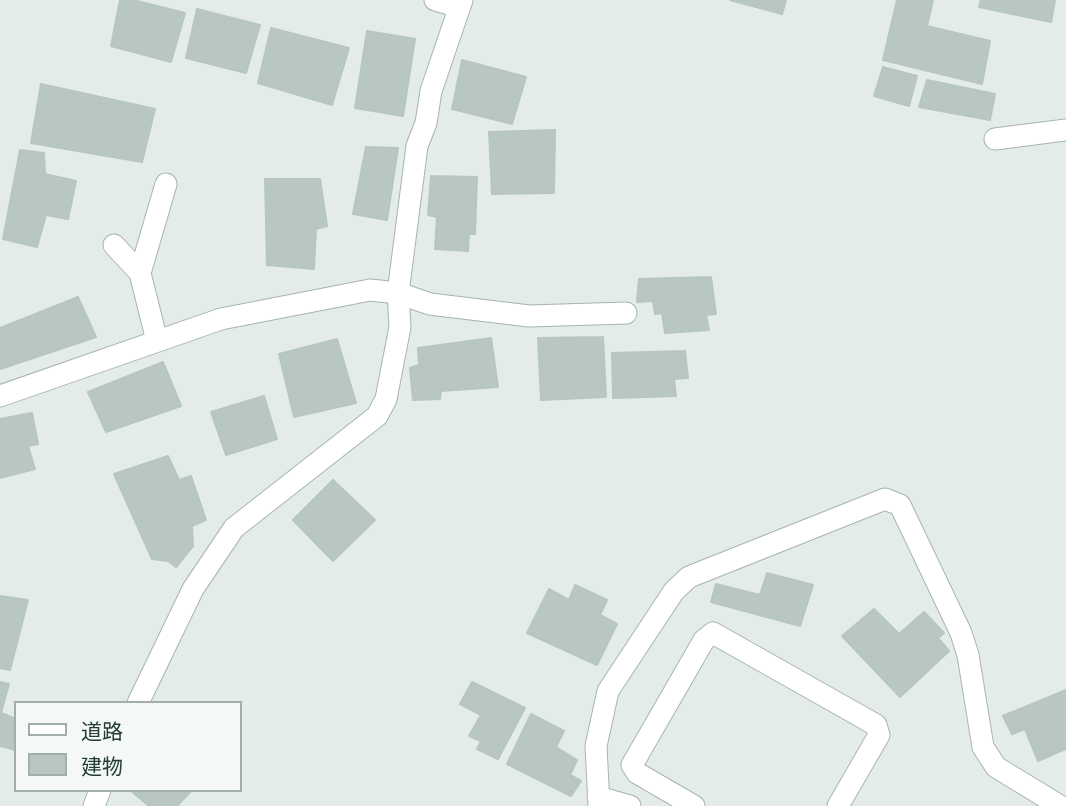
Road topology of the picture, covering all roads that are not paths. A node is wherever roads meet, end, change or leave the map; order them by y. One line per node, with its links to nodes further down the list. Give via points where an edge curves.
1 (435, 0): 2 (street)
2 (460, 4): 8 (street, via 418,146)
3 (1066, 130): 4 (street)
4 (995, 139)
5 (166, 184): 7 (street)
6 (114, 245): 7 (street)
7 (140, 273): 10 (street)
8 (398, 293): 9 (street, via 430,304 529,316); 10 (street, via 370,290 221,318); 12 (street, via 400,327 386,399 377,416 234,528 193,589)
9 (626, 313)
10 (157, 341): 11 (street)
11 (0, 396)
12 (139, 701)
13 (598, 802): 14 (street); 17 (street, via 596,746 608,691 674,591 689,577 885,499 900,505 961,633 983,747 996,767)
14 (631, 806)
15 (694, 806): 16 (street, via 637,773 632,765 704,640 713,633 876,725 879,735)
16 (838, 806)
17 (1060, 806)

